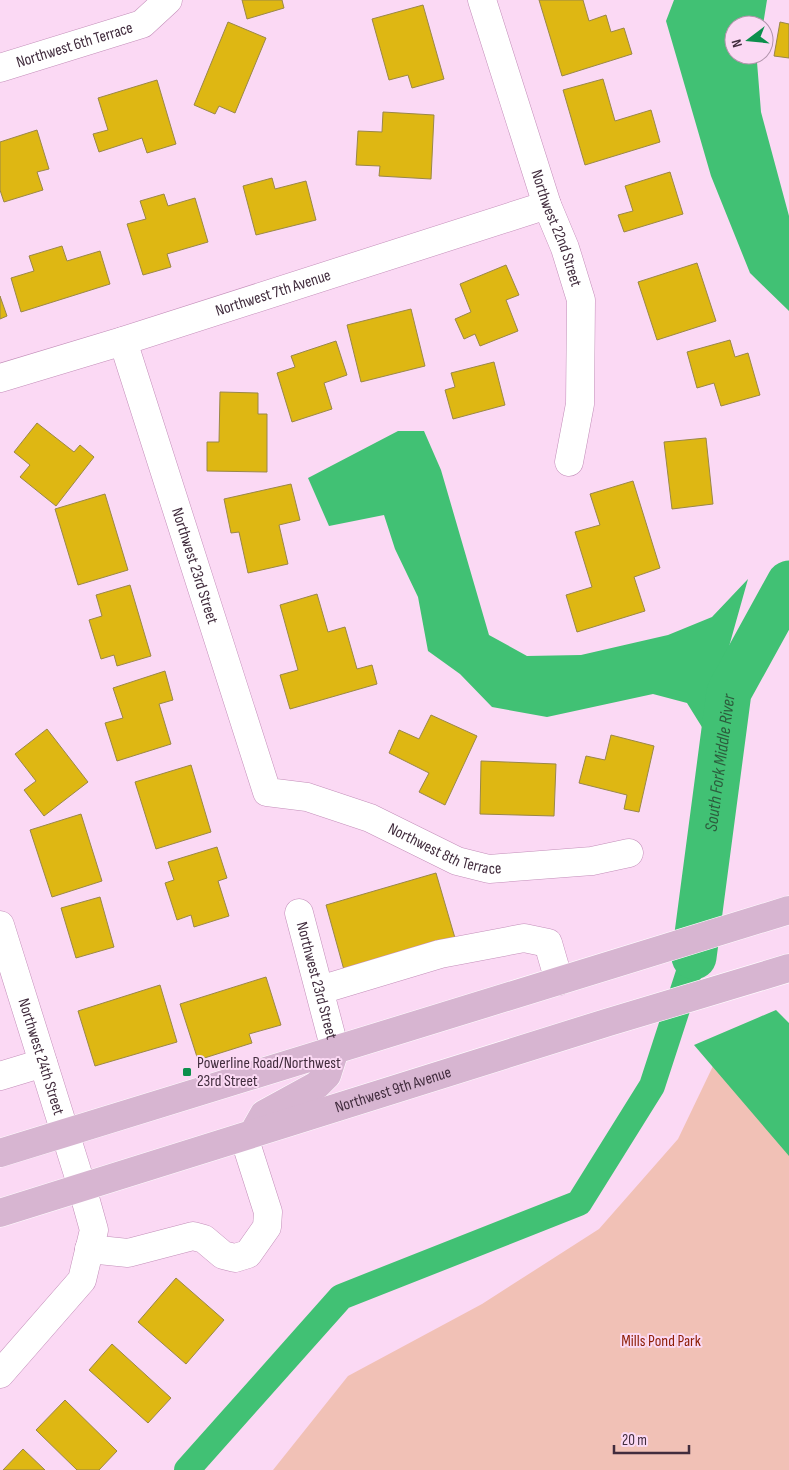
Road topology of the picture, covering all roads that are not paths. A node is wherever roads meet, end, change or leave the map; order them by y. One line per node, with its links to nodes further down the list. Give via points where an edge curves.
1 (168, 0): 3 (street, Northwest 6th Terrace, via 142,24)
2 (482, 0): 4 (street, Northwest 22nd Street)
3 (0, 68)
4 (546, 205): 5 (street, Northwest 7th Avenue); 7 (street, Northwest 22nd Street, via 565,248 581,300 580,404)
5 (123, 341): 6 (street, Northwest 7th Avenue); 8 (street, Northwest 23rd Street)
6 (0, 378)
7 (570, 462)
8 (267, 792): 9 (street, Northwest 8th Terrace, via 307,797 370,818 457,861 489,869 592,861)
9 (629, 853)
10 (299, 913): 15 (street, Northwest 23rd Street)
11 (779, 913): 14 (main road)
12 (0, 925): 17 (street, Northwest 24th Street)
13 (786, 969): 20 (main road, Northwest 9th Avenue)
14 (559, 981): 15 (street, via 548,943 524,938 440,954); 16 (main road)
15 (320, 990): 16 (street, Northwest 23rd Street)
16 (336, 1050): 19 (main road); 20 (main road, via 327,1075 317,1085 264,1114)
17 (43, 1062): 18 (street); 19 (street, Northwest 24th Street)
18 (0, 1076)
19 (66, 1133): 21 (main road); 22 (street, Northwest 24th Street)
20 (248, 1135): 22 (main road, Northwest 9th Avenue); 24 (street, via 268,1212 267,1227 248,1254 235,1258 223,1255 204,1239 193,1236 128,1253)
21 (0, 1153)
22 (82, 1187): 23 (main road, Northwest 9th Avenue); 24 (street, Northwest 24th Street, via 94,1230)
23 (0, 1213)
24 (89, 1249): 25 (street, Northwest 24th Street, via 82,1280)
25 (0, 1374)

